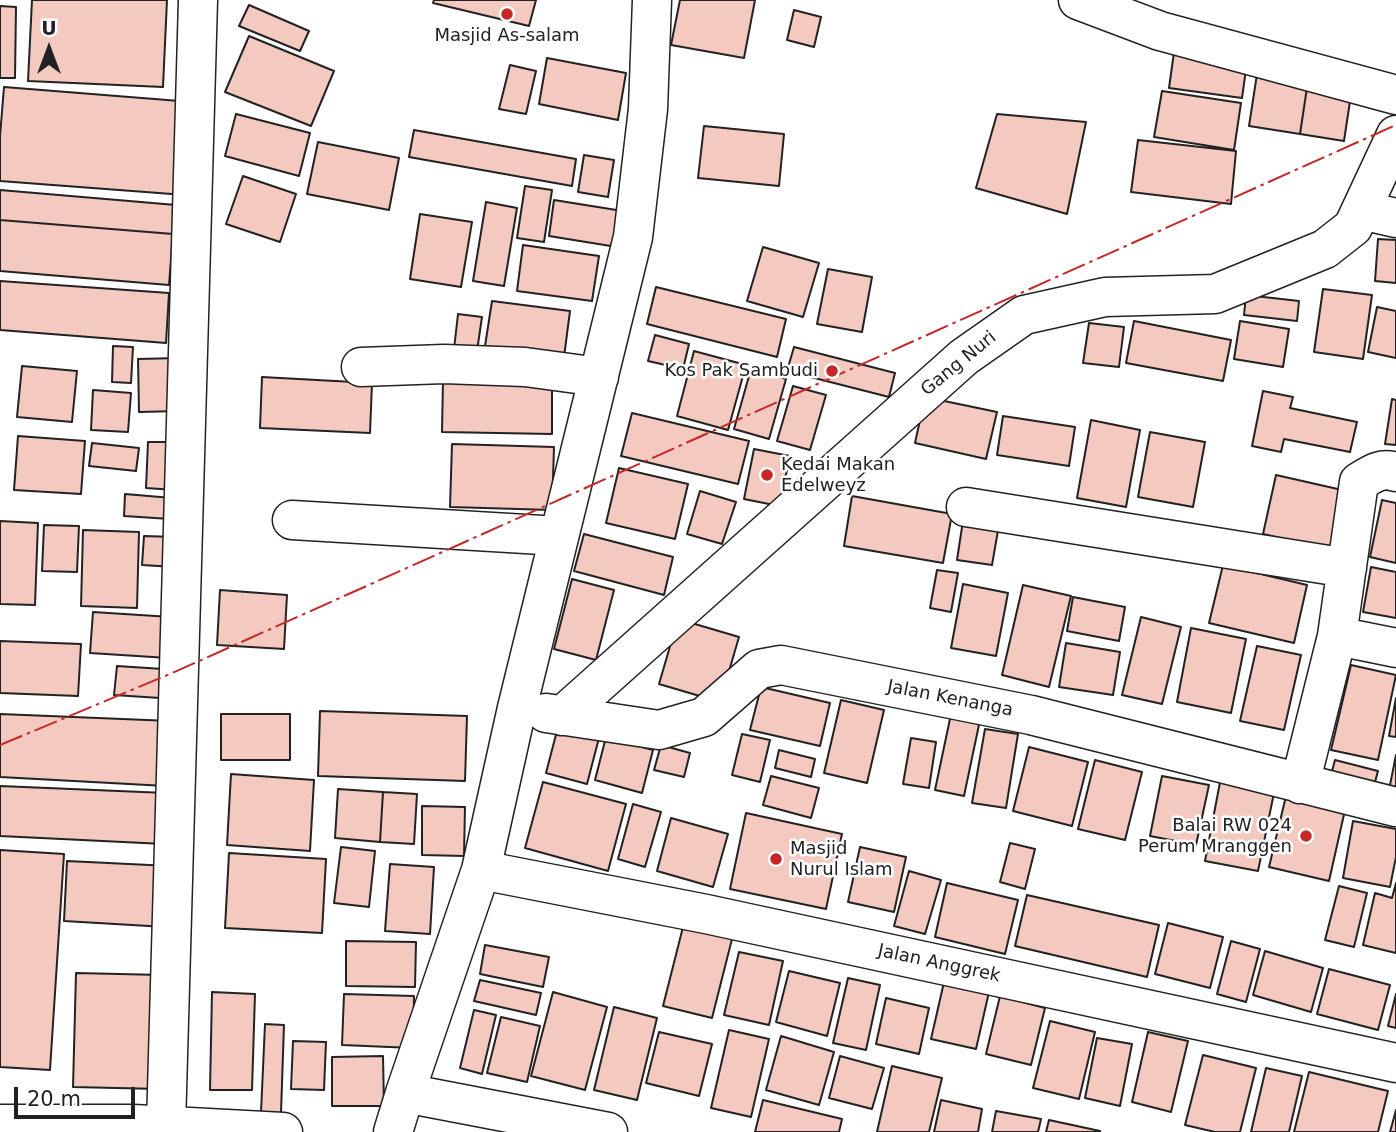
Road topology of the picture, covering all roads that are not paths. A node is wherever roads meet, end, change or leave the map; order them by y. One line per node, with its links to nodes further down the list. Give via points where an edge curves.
1 (198, 0): 24 (street)
2 (652, 0): 8 (street, via 648,109 634,237)
3 (1078, 0): 4 (street, via 1160,31)
4 (1396, 95)
5 (1396, 135): 6 (street, Gang Nuri)
6 (1379, 214): 17 (street, Gang Nuri, via 1325,249 1215,294 1105,297 1024,315 964,357)
7 (361, 367): 8 (street, via 525,367)
8 (599, 377): 12 (street)
9 (1396, 472): 13 (street, via 1375,472 1359,482)
10 (967, 507): 13 (street)
11 (292, 520): 12 (street)
12 (559, 536): 16 (street)
13 (1347, 568): 14 (street)
14 (1337, 636): 15 (street); 18 (street)
15 (1396, 648)
16 (517, 708): 17 (street, Jalan Kenanga); 20 (street)
17 (562, 716): 18 (street, Jalan Kenanga, via 659,730 704,717 760,668 781,665 1031,715)
18 (1300, 784): 19 (street, Jalan Kenanga)
19 (1396, 807)
20 (481, 870): 21 (street, Jalan Anggrek); 22 (street)
21 (1396, 1063)
22 (405, 1093): 26 (street); 27 (street)
23 (0, 1124): 24 (street)
24 (166, 1126): 25 (street)
25 (283, 1132)
26 (393, 1132)
27 (608, 1132)

